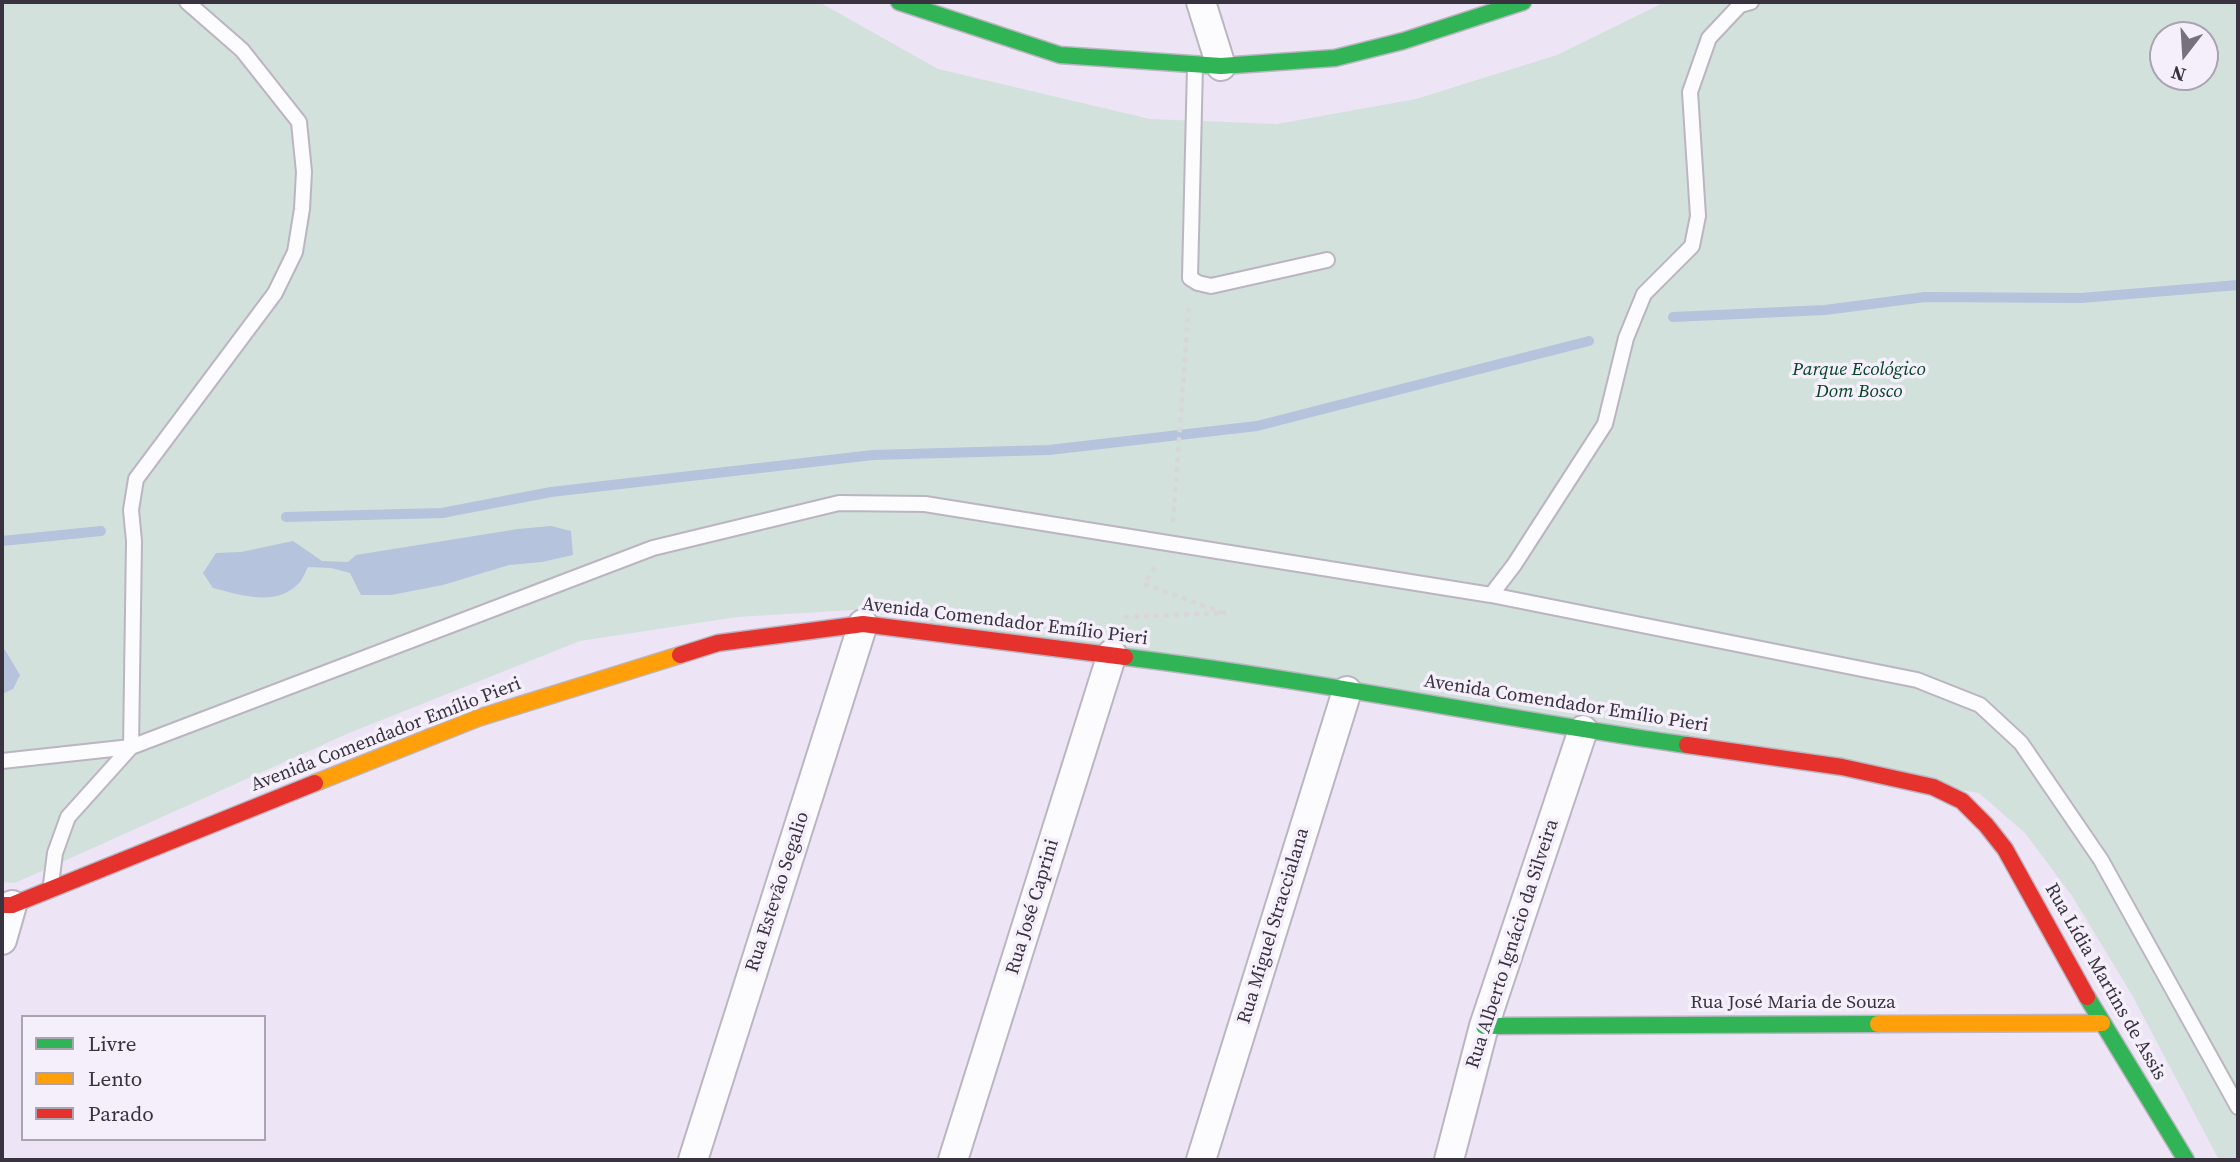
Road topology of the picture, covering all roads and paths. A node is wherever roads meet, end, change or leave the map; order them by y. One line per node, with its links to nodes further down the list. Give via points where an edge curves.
1 (187, 2): 17 (lane, via 242,50 299,122 302,209 295,252 275,293 136,479 131,510)
2 (899, 2): 6 (street)
3 (1201, 2): 8 (street)
4 (1523, 2): 7 (street)
5 (1751, 2): 12 (lane, via 1740,5 1709,38 1690,92 1698,216 1692,246 1644,294 1626,338 1605,424)
6 (944, 10): 8 (street, via 1060,55)
7 (1458, 11): 8 (street, via 1403,41 1335,58)
8 (1208, 65): 10 (lane)
9 (1327, 260): 10 (lane, via 1210,286)
10 (1190, 278): 11 (path)
11 (1172, 544): 12 (lane); 14 (path, via 1144,584 1224,613 1126,617); 17 (lane, via 925,504 839,503 653,548)
12 (1491, 595): 25 (lane, via 1917,680 1980,705 2021,743 2101,860)
13 (863, 624): 14 (street, Avenida Comendador Emílio Pieri); 20 (street, Avenida Comendador Emílio Pieri, via 718,643 478,718); 26 (street, Rua Estevão Segalio)
14 (1112, 654): 15 (street, Avenida Comendador Emílio Pieri); 27 (street, Rua José Caprini)
15 (1347, 691): 16 (street, Avenida Comendador Emílio Pieri); 28 (street, Rua Miguel Straccialana)
16 (1583, 730): 19 (street, Avenida Comendador Emílio Pieri, via 1842,766 1933,787 1962,802); 24 (street, Rua Alberto Ignácio da Silveira)
17 (131, 747): 18 (lane); 20 (lane, via 68,817 55,853)
18 (2, 761)
19 (1986, 825): 23 (street, Rua Lídia Martins de Assis, via 2005,849)
20 (51, 889): 21 (street, Avenida Comendador Emílio Pieri)
21 (7, 905): 22 (street)
22 (2, 940)
23 (2102, 1023): 24 (street, Rua José Maria de Souza); 30 (street, Rua Lídia Martins de Assis)
24 (1484, 1026): 29 (street, Rua Alberto Ignácio da Silveira)
25 (2238, 1107)
26 (693, 1160)
27 (953, 1160)
28 (1201, 1160)
29 (1448, 1160)
30 (2186, 1160)

